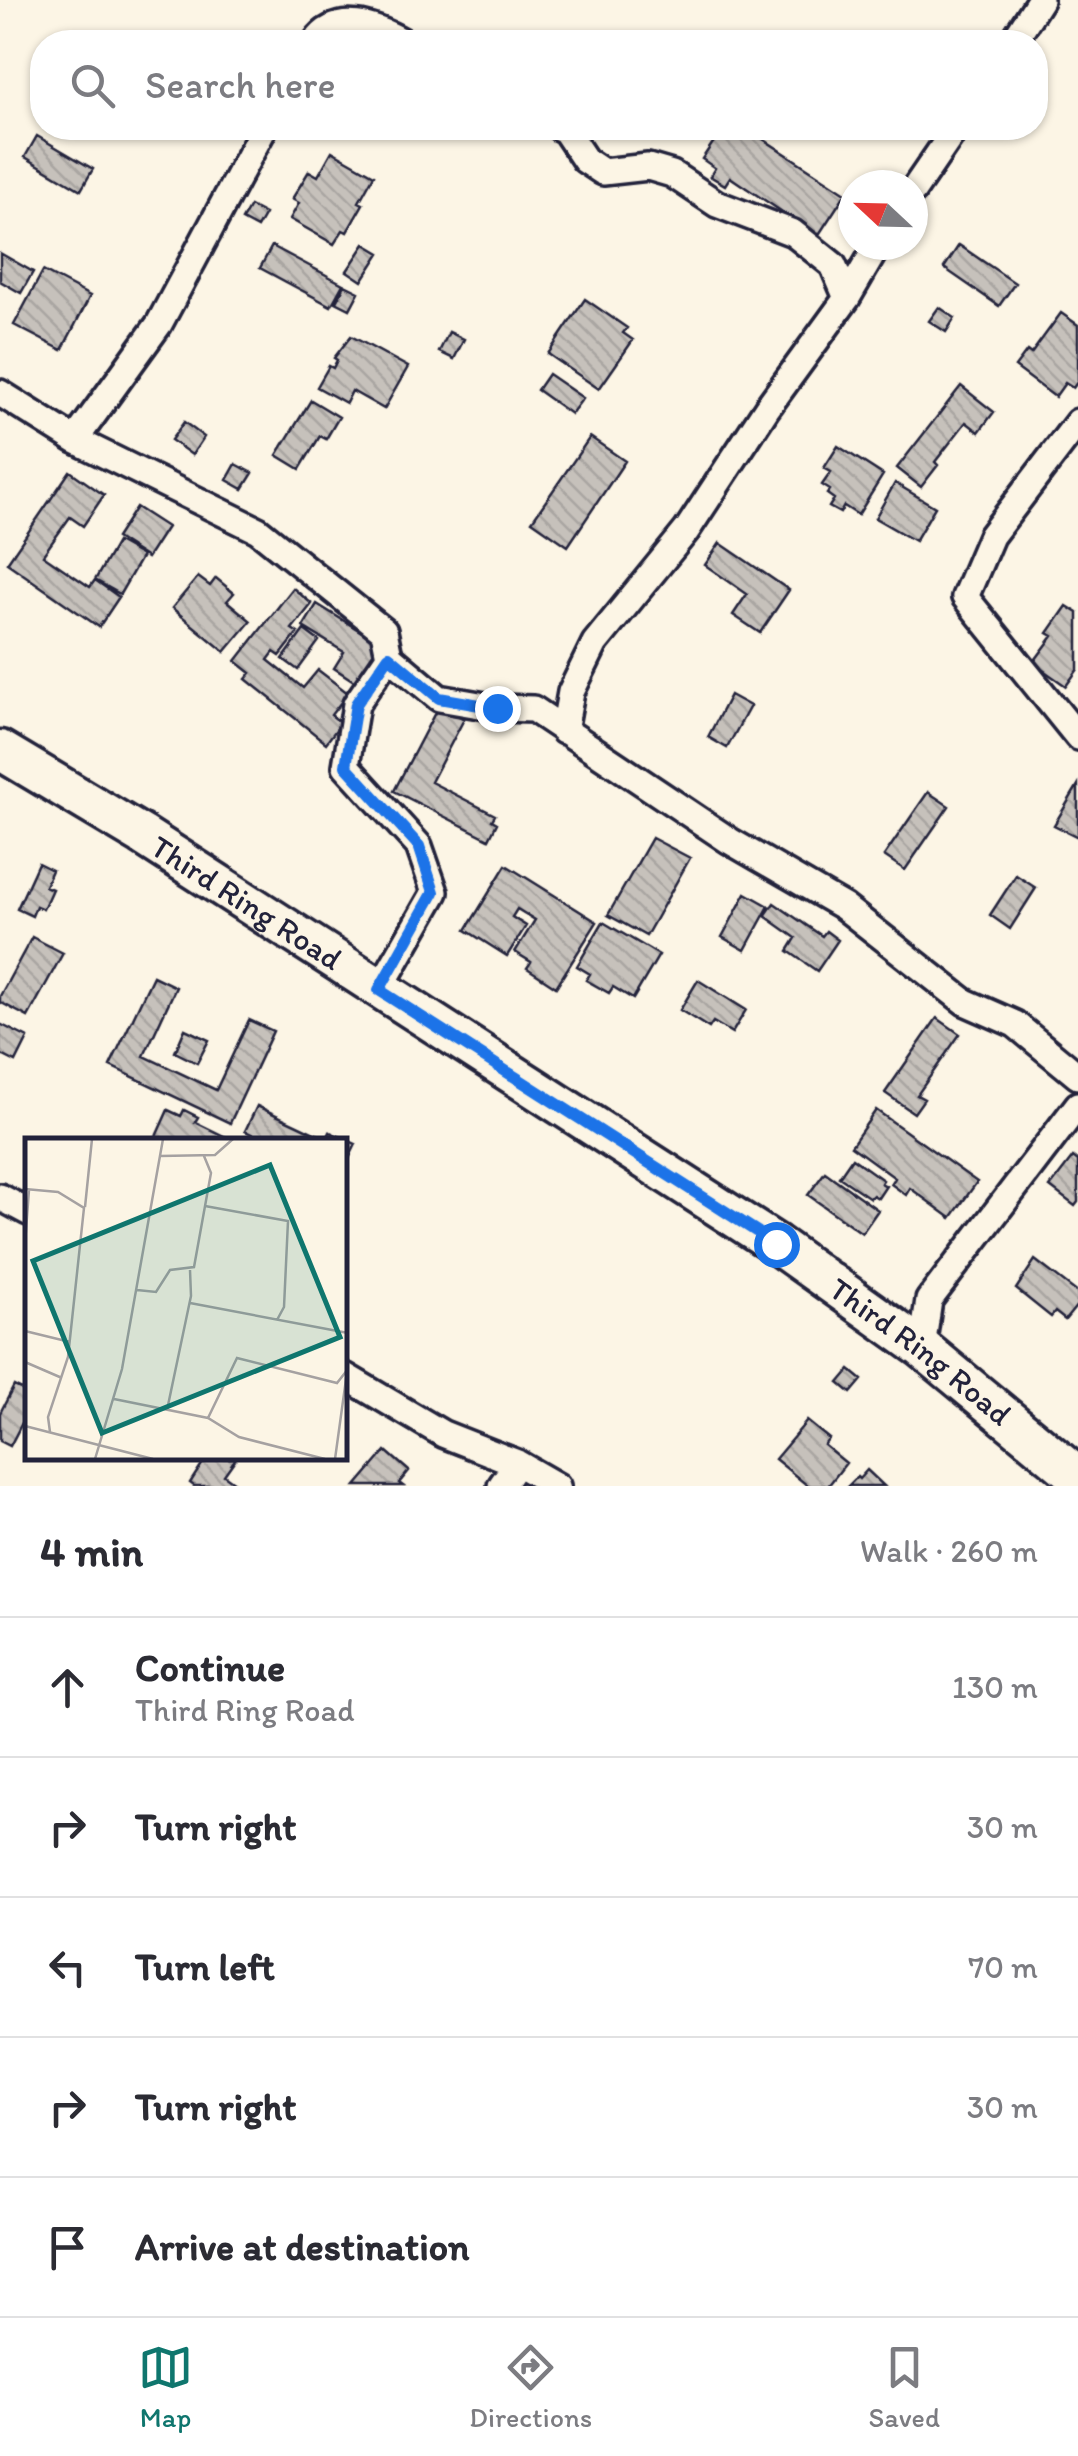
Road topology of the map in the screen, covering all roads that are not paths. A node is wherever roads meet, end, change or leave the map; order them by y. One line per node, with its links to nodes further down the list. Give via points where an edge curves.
1 (1040, 0): 4 (street)
2 (326, 30): 3 (street, via 351,23)
3 (370, 30)
4 (1021, 30)
5 (258, 140): 13 (street, via 159,324)
6 (569, 140): 10 (street, via 603,172 648,167 672,174 717,204 793,233 833,265)
7 (948, 140): 8 (street)
8 (927, 170)
9 (869, 260): 10 (street)
10 (847, 298): 15 (street, via 687,530 594,643 571,692)
11 (0, 393): 13 (street)
12 (1078, 422): 16 (street, via 991,536 965,597)
13 (74, 440): 14 (street, via 258,530 384,631)
14 (389, 656): 15 (street, via 439,698 533,709); 18 (street, via 356,704 346,766 419,846 434,892)
15 (564, 731): 19 (street, via 844,908 965,1002 1015,1024)
16 (1078, 737)
17 (0, 750): 18 (street, Third Ring Road)
18 (379, 990): 23 (street, Third Ring Road, via 776,1244)
19 (1078, 1076)
20 (1078, 1105): 23 (street, via 929,1300)
21 (0, 1197): 22 (street)
22 (25, 1210)
23 (922, 1348): 26 (street, Third Ring Road)
24 (348, 1378): 25 (street, via 443,1434)
25 (517, 1463): 27 (street); 28 (street)
26 (1078, 1477)
27 (501, 1486)
28 (557, 1486)

